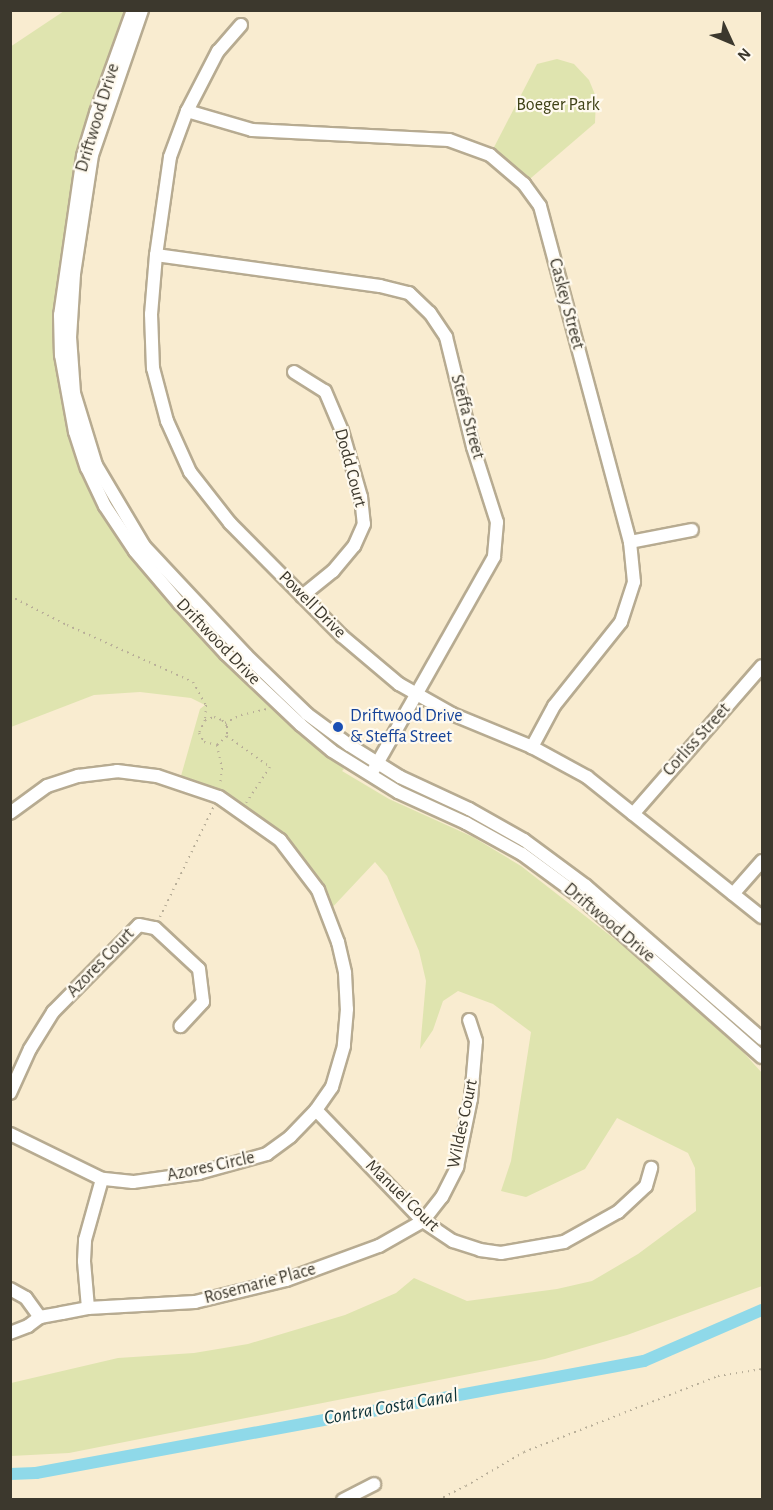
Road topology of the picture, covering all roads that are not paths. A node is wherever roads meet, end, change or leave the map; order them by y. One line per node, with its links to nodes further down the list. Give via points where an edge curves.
1 (133, 10): 14 (street, Driftwood Drive, via 83,156 60,315 66,396 87,468 105,506 135,551 226,654 332,751)
2 (142, 10): 13 (street, Driftwood Drive, via 92,155 74,274 70,337 74,393 80,414 96,465 144,546 246,655 308,714)
3 (242, 25): 4 (street, Powell Drive, via 218,51)
4 (187, 111): 5 (street, Powell Drive, via 170,157); 8 (street, Caskey Street, via 252,130 449,140 490,155 524,184 540,206)
5 (156, 255): 9 (street, Powell Drive, via 151,314 153,368 167,421 190,472 230,523); 11 (street, Steffa Street, via 380,286 409,294 430,312 446,337 473,447 497,522 494,557)
6 (294, 372): 9 (street, Dodd Court, via 325,392 342,431 361,497 364,524 354,546 333,571)
7 (692, 530): 8 (street)
8 (630, 542): 12 (street, Caskey Street, via 634,582 621,622 554,706)
9 (302, 596): 11 (street, Powell Drive, via 342,636)
10 (762, 666): 16 (street, Corliss Street)
11 (416, 695): 12 (street, Powell Drive); 13 (street, Steffa Street)
12 (532, 747): 16 (street, Powell Drive, via 587,777)
13 (377, 762): 14 (street, Steffa Street); 22 (street, Driftwood Drive, via 524,840 586,886)
14 (370, 777): 23 (street, Driftwood Drive, via 522,854 582,898)
15 (10, 813): 25 (street, Azores Circle, via 47,786 78,776 117,771 157,776 219,797 280,840 318,890 345,973 344,1046 332,1088)
16 (633, 814): 18 (street, Powell Drive)
17 (762, 861): 18 (street)
18 (733, 894): 19 (street, Powell Drive)
19 (762, 916)
20 (469, 1020): 29 (street, Wildes Court, via 476,1041 471,1099 457,1167 442,1197)
21 (182, 1026): 24 (street, Azores Court, via 203,1002 199,969 155,928 139,925 53,1012)
22 (762, 1039)
23 (762, 1057)
24 (10, 1093)
25 (316, 1110): 28 (street, Azores Circle, via 267,1154 199,1173 133,1182); 29 (street, Manuel Court)
26 (10, 1134): 28 (street, Azores Circle)
27 (651, 1168): 29 (street, Manuel Court, via 646,1186 618,1212 564,1242 490,1252 453,1242)
28 (102, 1179): 31 (street, via 85,1240)
29 (423, 1221): 31 (street, Rosemarie Place, via 379,1246 286,1280 195,1302)
30 (10, 1289): 32 (street, via 26,1298)
31 (88, 1308): 32 (street, Rosemarie Place)
32 (40, 1317): 33 (street, Rosemarie Place)
33 (10, 1334)
34 (374, 1484): 35 (street)
35 (343, 1500)

